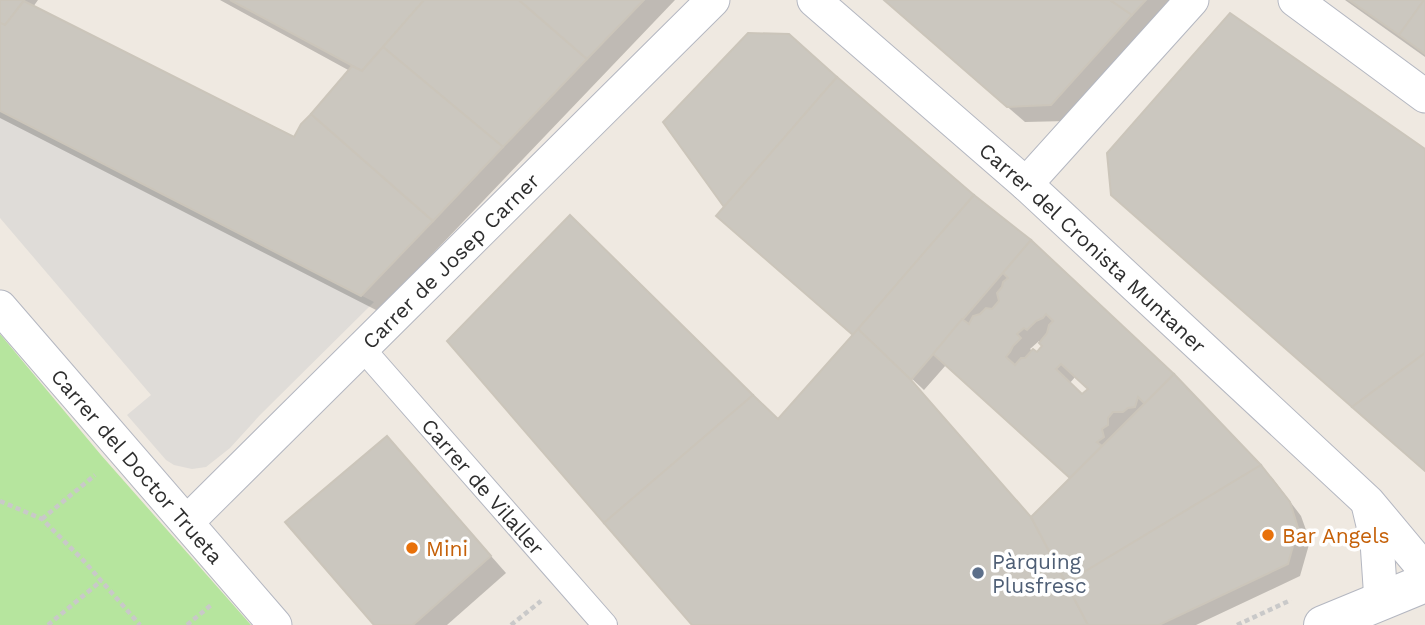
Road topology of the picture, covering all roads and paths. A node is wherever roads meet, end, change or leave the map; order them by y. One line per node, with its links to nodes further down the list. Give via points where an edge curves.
1 (712, 0): 8 (street, Carrer de Josep Carner)
2 (814, 0): 6 (street, Carrer del Cronista Muntaner)
3 (1192, 0): 6 (street)
4 (1295, 0): 5 (street)
5 (1425, 96)
6 (1026, 184): 11 (street, Carrer del Cronista Muntaner)
7 (0, 307): 13 (street, Carrer del Doctor Trueta)
8 (362, 348): 13 (street, Carrer de Josep Carner); 24 (street, Carrer de Vilaller)
9 (99, 471): 12 (path)
10 (0, 501): 12 (path)
11 (1368, 502): 14 (street, Carrer del Cronista Muntaner); 15 (street, Carrer del Cronista Muntaner); 18 (street, via 1377,542)
12 (42, 519): 16 (path)
13 (187, 522): 23 (street, Carrer del Doctor Trueta)
14 (1425, 534)
15 (1425, 568)
16 (101, 581): 20 (path); 21 (path)
17 (1425, 583): 18 (street)
18 (1381, 601): 25 (street)
19 (215, 602): 22 (path)
20 (48, 625)
21 (140, 625)
22 (187, 625)
23 (275, 625)
24 (605, 625)
25 (1323, 625)

